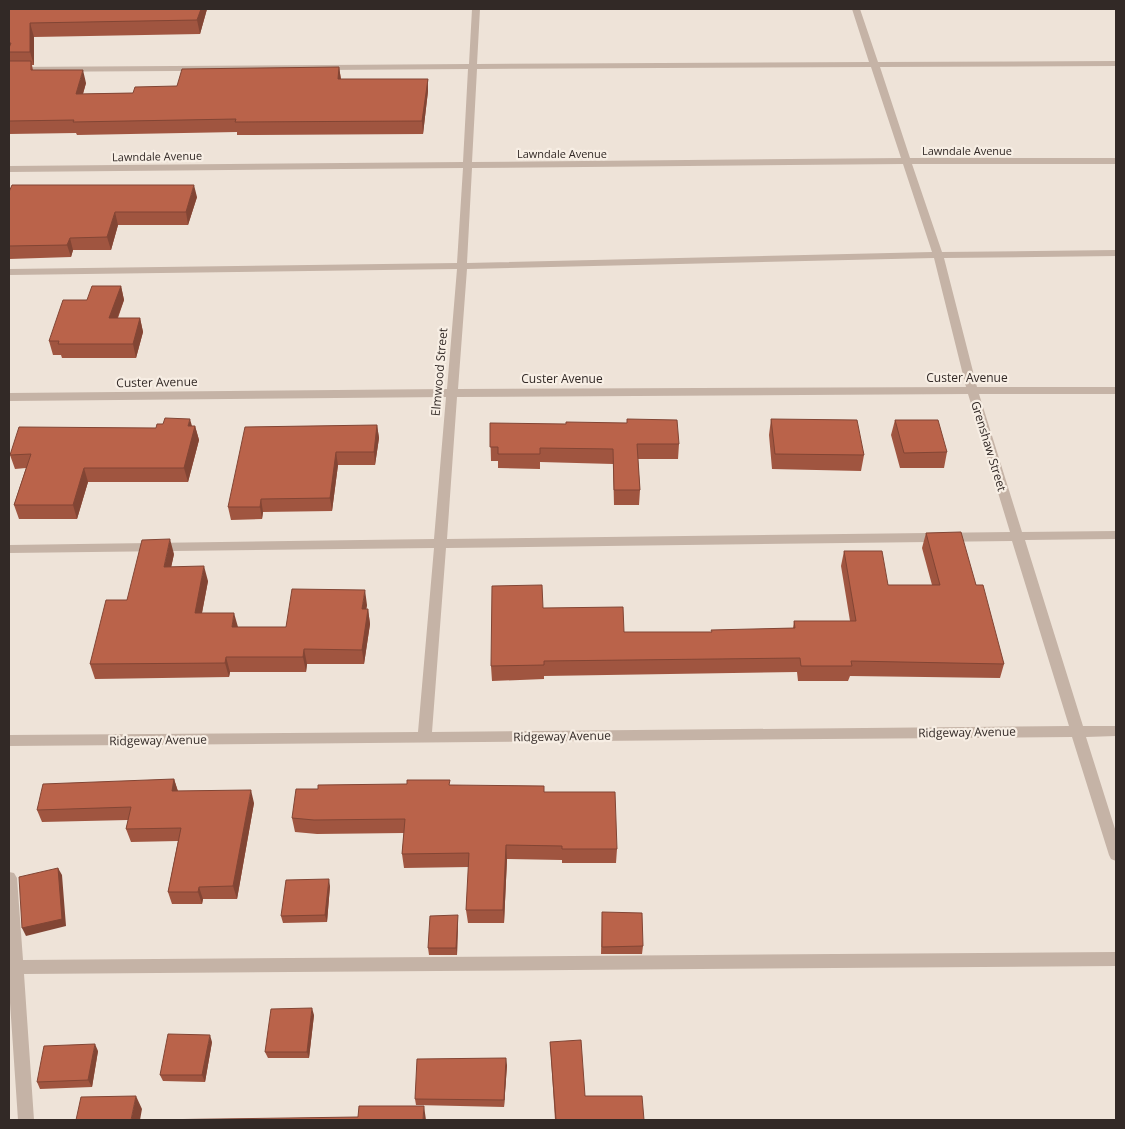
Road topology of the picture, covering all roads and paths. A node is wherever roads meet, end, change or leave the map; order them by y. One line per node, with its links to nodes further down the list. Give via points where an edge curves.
1 (476, 9): 5 (street, Elmwood Street)
2 (856, 9): 4 (street, Grenshaw Street)
3 (1116, 63): 4 (street)
4 (874, 64): 5 (street); 7 (street, Grenshaw Street)
5 (473, 66): 6 (street); 9 (street, Elmwood Street)
6 (9, 69)
7 (906, 161): 8 (street, Lawndale Avenue); 9 (street, Lawndale Avenue); 12 (street, Grenshaw Street)
8 (1116, 161)
9 (466, 165): 10 (street, Lawndale Avenue); 13 (street, Elmwood Street)
10 (9, 169)
11 (1116, 253): 12 (street)
12 (938, 255): 13 (street); 15 (street, Grenshaw Street)
13 (462, 266): 14 (street); 17 (street, Elmwood Street)
14 (9, 272)
15 (972, 390): 16 (street, Custer Avenue); 17 (street, Custer Avenue); 20 (street, Grenshaw Street)
16 (1116, 390)
17 (451, 393): 18 (street, Custer Avenue); 21 (street, Elmwood Street)
18 (9, 397)
19 (1116, 535): 20 (street)
20 (1018, 537): 21 (street); 23 (street, Grenshaw Street)
21 (440, 543): 22 (street); 25 (street, Elmwood Street)
22 (9, 549)
23 (1077, 731): 24 (street, Ridgeway Avenue); 25 (street, Ridgeway Avenue); 27 (street, Grenshaw Street)
24 (1116, 731)
25 (425, 737): 26 (street, Ridgeway Avenue)
26 (9, 742)
27 (1116, 855)
28 (9, 878): 30 (street)
29 (1116, 959): 30 (street)
30 (16, 967): 31 (street)
31 (26, 1120)

